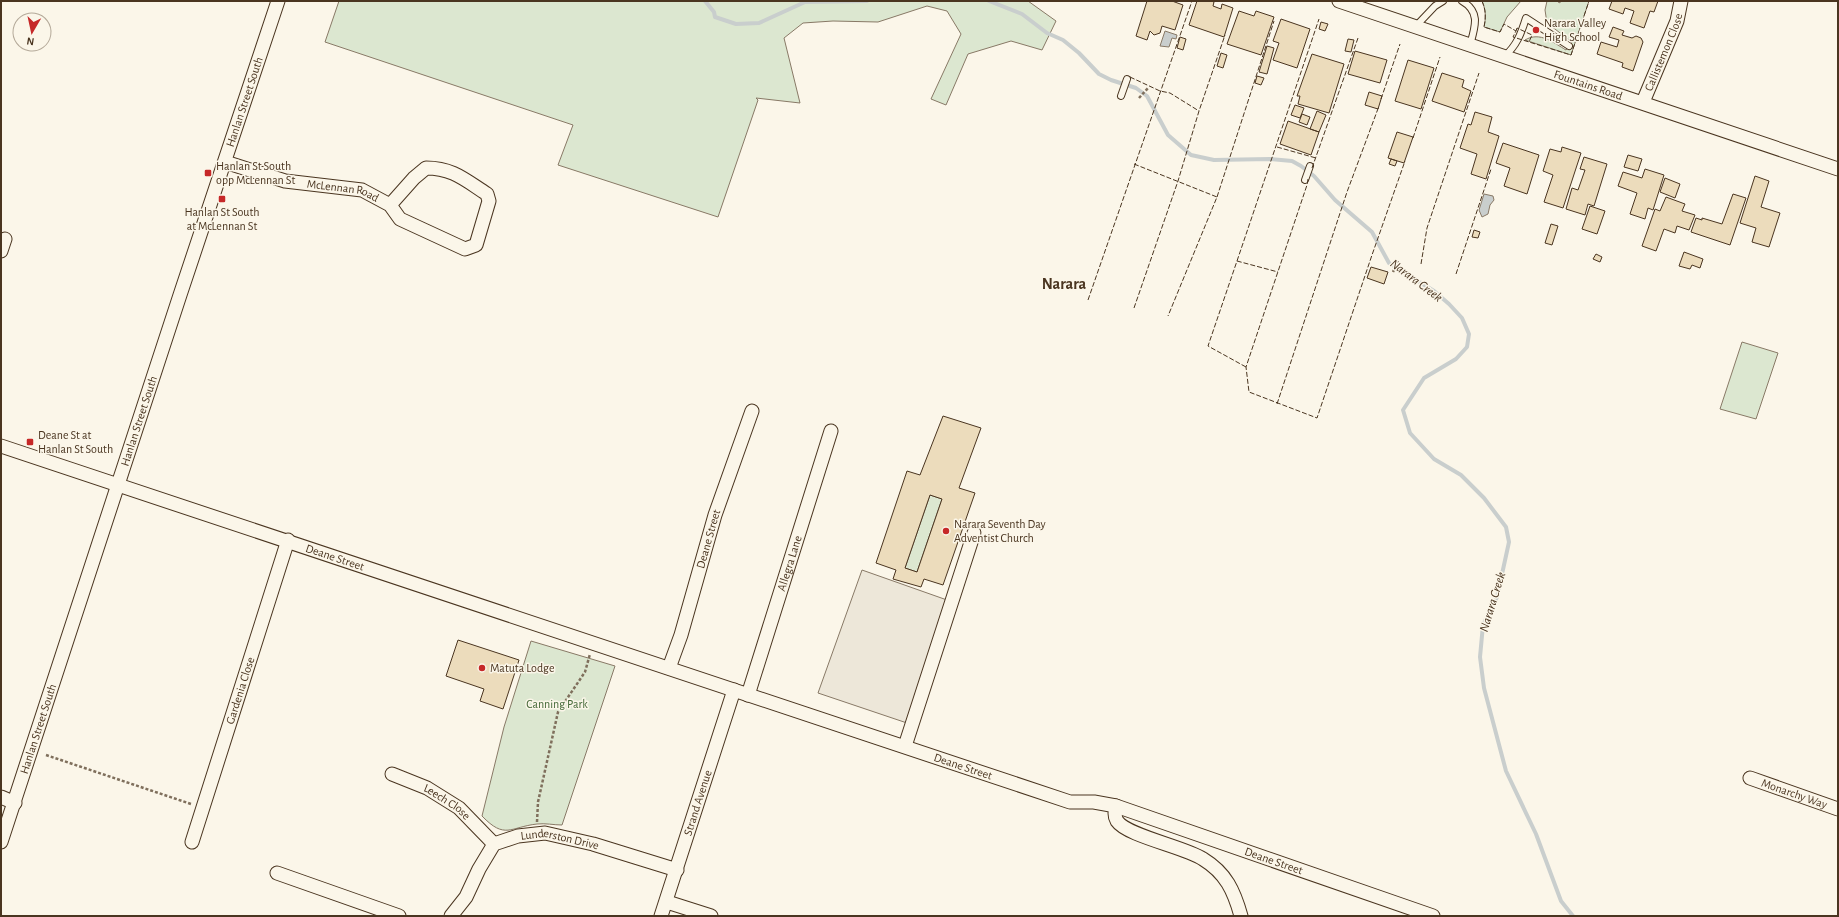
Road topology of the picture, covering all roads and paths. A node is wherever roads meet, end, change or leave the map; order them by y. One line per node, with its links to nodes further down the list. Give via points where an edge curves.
1 (278, 1): 15 (street, Hanlan Street South)
2 (1339, 1): 6 (street, Fountains Road)
3 (1443, 1): 6 (lane)
4 (1462, 1): 7 (lane, via 1469,5 1475,19)
5 (1681, 1): 14 (street, Callistemon Close, via 1677,21)
6 (1416, 26): 7 (street, Fountains Road)
7 (1470, 45): 9 (street, Fountains Road)
8 (1569, 46): 9 (lane, via 1526,18 1520,38)
9 (1504, 57): 14 (street, Fountains Road)
10 (1127, 79): 12 (lane)
11 (1148, 88): 13 (path)
12 (1121, 96)
13 (1139, 98)
14 (1643, 102): 17 (street, Fountains Road)
15 (225, 162): 19 (street, McLennan Road, via 285,181 362,190); 25 (street, Hanlan Street South)
16 (1310, 166): 18 (lane)
17 (1838, 169)
18 (1305, 180)
19 (390, 205): 19 (street, via 400,219 465,248 476,245 489,201 487,194 454,172 441,168 426,168)
20 (1398, 261): 21 (path)
21 (1393, 272)
22 (752, 411): 29 (street, Deane Street, via 715,515)
23 (831, 430): 31 (street, Allegra Lane)
24 (1, 446): 25 (street, Deane Street)
25 (118, 485): 27 (street, Deane Street); 37 (street, Hanlan Street South)
26 (974, 533): 32 (street)
27 (288, 540): 29 (street, Deane Street); 39 (street, Gardenia Close)
28 (589, 658): 41 (path, via 585,672 558,712 538,802)
29 (669, 668): 30 (street, Deane Street)
30 (734, 690): 31 (street, Deane Street); 45 (street, Strand Avenue)
31 (748, 695): 32 (street, Deane Street)
32 (905, 746): 38 (street, Deane Street, via 1070,802 1094,802)
33 (46, 756): 39 (path)
34 (392, 774): 44 (street, Leech Close, via 427,788 459,808)
35 (1750, 778): 40 (street, Monarchy Way)
36 (1, 797): 37 (street)
37 (15, 803): 42 (street, Hanlan Street South)
38 (1116, 806): 53 (street, via 1116,820 1130,830 1203,858 1219,871 1230,884); 54 (street, Deane Street)
39 (203, 808): 43 (street, Gardenia Close)
40 (1838, 809)
41 (536, 834): 44 (street, Lunderston Drive, via 518,836); 45 (street, Lunderston Drive, via 545,833 593,844)
42 (1, 842)
43 (192, 842)
44 (494, 844): 50 (street, via 469,893)
45 (677, 870): 47 (street, Strand Avenue)
46 (278, 873): 48 (street)
47 (667, 902): 51 (street, Strand Avenue); 52 (street)
48 (365, 910): 49 (street)
49 (399, 916)
50 (451, 916)
51 (661, 916)
52 (711, 916)
53 (1240, 916)
54 (1433, 916)

